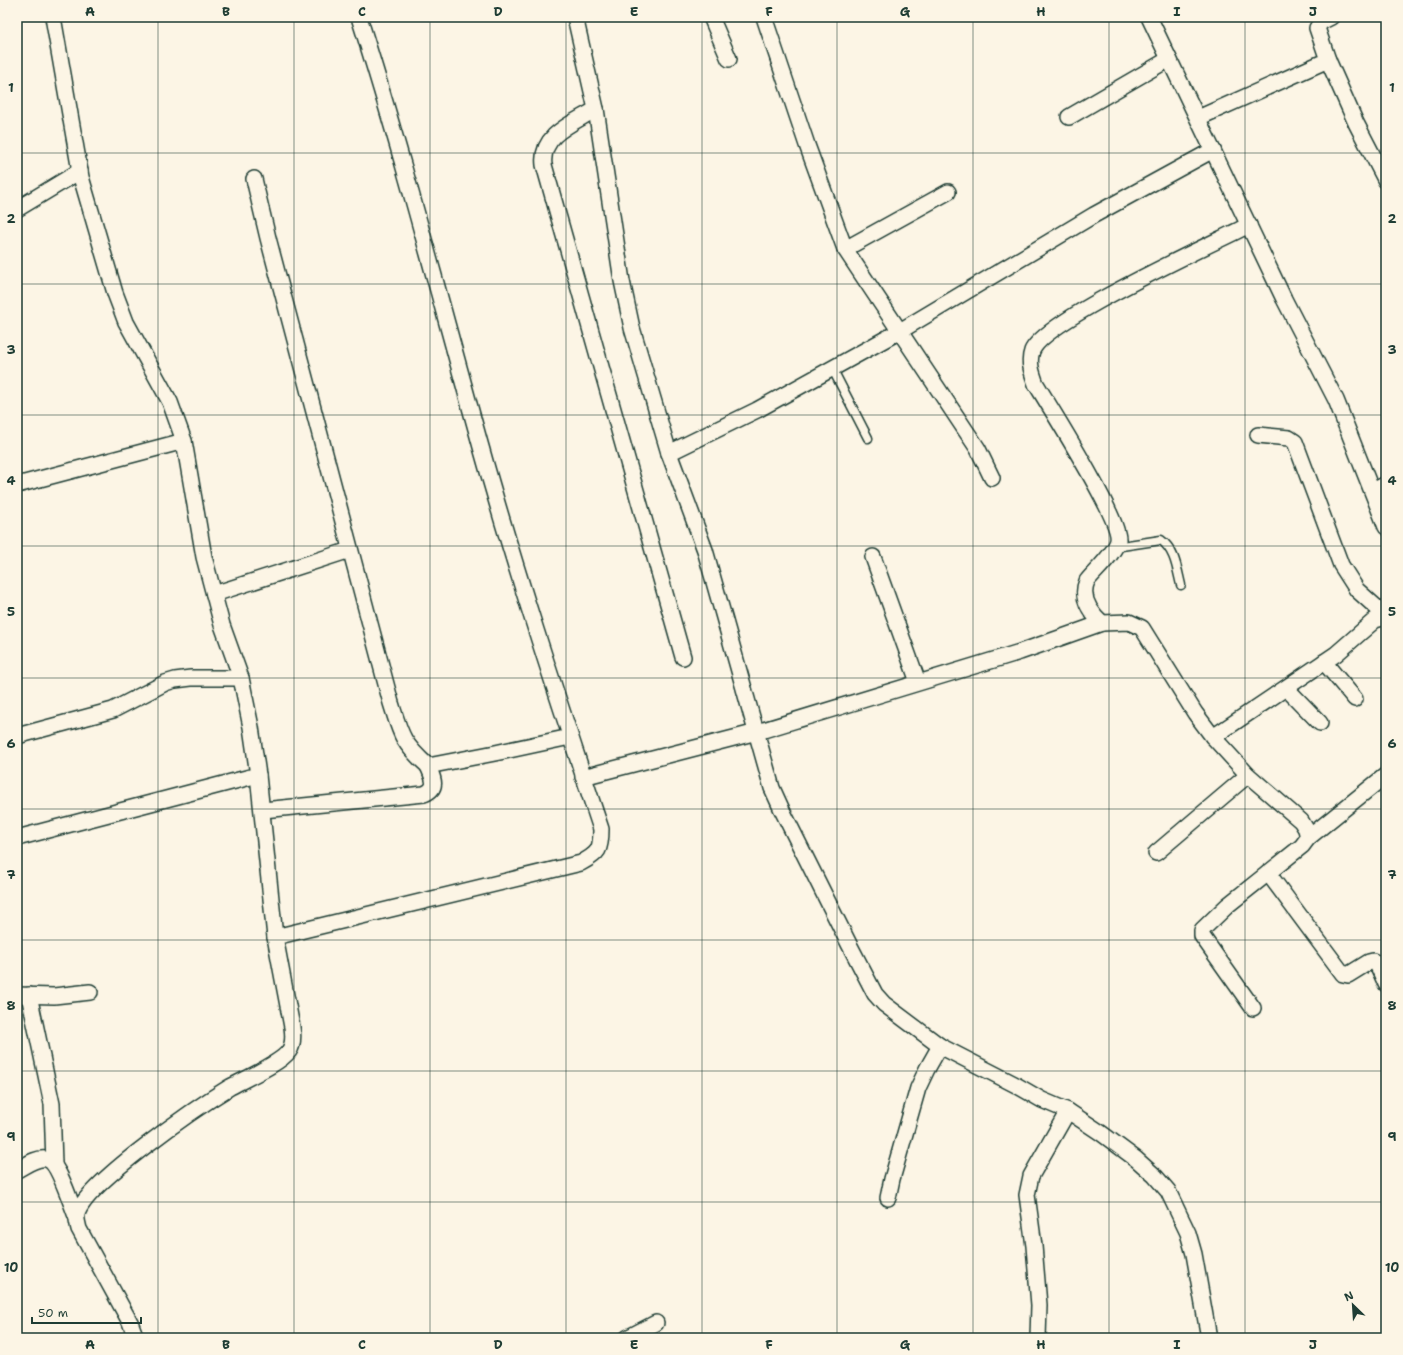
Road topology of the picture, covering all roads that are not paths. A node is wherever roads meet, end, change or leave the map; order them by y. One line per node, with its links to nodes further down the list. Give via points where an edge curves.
1 (53, 17): 15 (street)
2 (359, 17): 49 (street, via 385,101 482,449)
3 (575, 17): 11 (street)
4 (712, 17): 8 (street)
5 (764, 17): 21 (street)
6 (1149, 17): 9 (street)
7 (1331, 17): 10 (street, via 1321,22 1317,28)
8 (729, 59)
9 (1169, 59): 12 (street); 13 (street)
10 (1328, 60): 13 (street); 17 (street)
11 (596, 109): 27 (street, via 625,302); 40 (street, via 553,135 543,155 544,165)
12 (1069, 116)
13 (1198, 118): 14 (street)
14 (1213, 150): 20 (street); 22 (street, via 1094,215)
15 (80, 171): 19 (street); 26 (street, via 115,293 126,322 170,402)
16 (254, 179): 34 (street)
17 (1386, 181)
18 (948, 192): 21 (street)
19 (17, 209)
20 (1249, 225): 31 (street, via 1336,400); 33 (street, via 1171,263 1081,312 1046,335 1032,351 1031,370 1036,384 1107,507 1118,534)
21 (845, 249): 22 (street)
22 (900, 331): 23 (street); 28 (street, via 978,449)
23 (832, 368): 25 (lane); 27 (street, via 757,410)
24 (1258, 435): 38 (street, via 1289,438 1295,442 1341,565 1357,590)
25 (868, 438)
26 (184, 441): 30 (street); 37 (street, via 204,556)
27 (669, 453): 47 (street, via 705,550)
28 (992, 478)
29 (1386, 484): 31 (street)
30 (17, 485)
31 (1373, 491): 32 (street)
32 (1386, 527)
33 (1115, 547): 36 (lane, via 1161,540 1172,552); 39 (street, via 1084,587 1087,604)
34 (350, 550): 37 (street); 51 (street, via 401,735 411,750)
35 (873, 557): 43 (street)
36 (1181, 585)
37 (214, 594): 42 (street)
38 (1386, 616): 41 (street, via 1375,620)
39 (1102, 623): 43 (street, via 1020,652); 50 (street, via 1129,622 1142,628)
40 (682, 657)
41 (1324, 662): 44 (street); 45 (street)
42 (240, 678): 48 (street, via 175,680 113,710); 52 (street)
43 (918, 682): 47 (street)
44 (1287, 689): 46 (street); 50 (street)
45 (1355, 699)
46 (1320, 723)
47 (757, 732): 55 (street); 66 (street, via 772,788 869,983 884,1004)
48 (17, 736)
49 (570, 736): 51 (street); 55 (street)
50 (1213, 737): 53 (street)
51 (428, 766): 56 (street, via 434,784 433,788 424,794)
52 (258, 775): 56 (street); 57 (street)
53 (1248, 775): 58 (street, via 1301,821); 59 (street)
54 (1386, 776): 58 (street)
55 (583, 777): 61 (street, via 600,829 601,845 595,855 582,864)
56 (263, 810): 61 (street)
57 (17, 838)
58 (1308, 838): 60 (street, via 1302,846)
59 (1156, 853)
60 (1268, 873): 62 (street, via 1342,974 1348,975 1373,961); 65 (street, via 1209,922 1202,933)
61 (275, 937): 71 (street, via 292,1027 293,1039 290,1050 282,1058 205,1103 169,1128 95,1189 82,1203)
62 (1386, 984)
63 (90, 992): 64 (street, via 54,996)
64 (23, 995): 68 (street, via 52,1104)
65 (1253, 1008)
66 (940, 1046): 67 (street); 70 (street, via 918,1088)
67 (1068, 1111): 75 (street, via 1032,1176 1027,1195 1034,1246); 76 (street, via 1136,1159 1168,1191 1188,1233 1194,1254)
68 (54, 1164): 69 (street, via 46,1159 37,1160); 71 (street)
69 (17, 1170)
70 (888, 1198)
71 (76, 1216): 73 (street, via 83,1238 130,1322)
72 (656, 1323): 74 (street)
73 (136, 1338)
74 (627, 1338)
75 (1038, 1338)
76 (1209, 1338)

